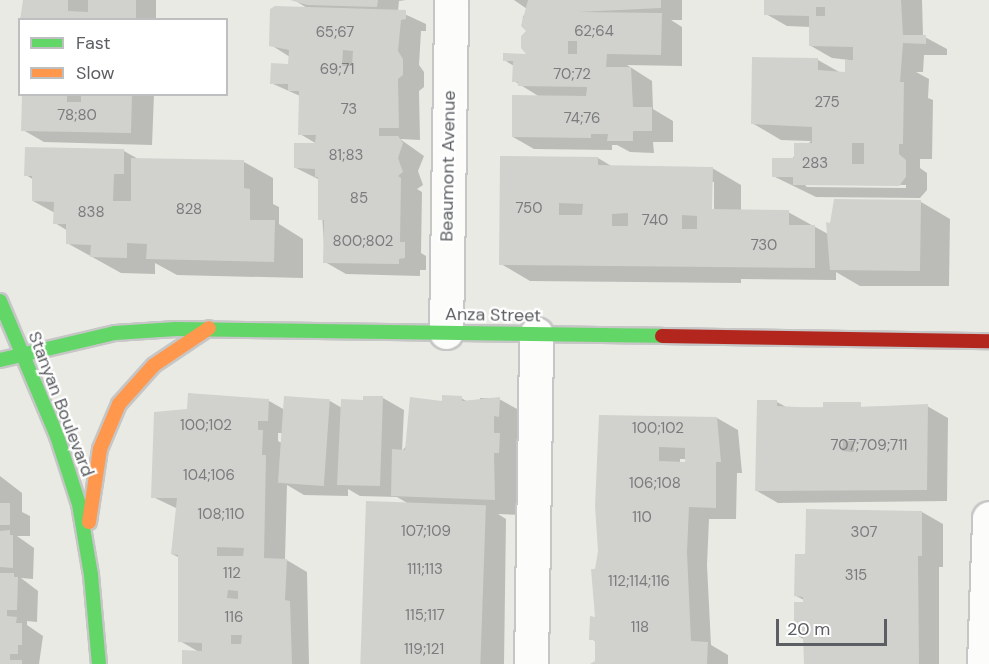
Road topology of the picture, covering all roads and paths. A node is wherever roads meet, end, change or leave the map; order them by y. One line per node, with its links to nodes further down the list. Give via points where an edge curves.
1 (451, 0): 4 (street, Beaumont Avenue)
2 (0, 301): 7 (street, Stanyan Boulevard)
3 (209, 328): 4 (street, Anza Street); 7 (street, Anza Street, via 115,333); 10 (street, via 154,365 119,404 100,449)
4 (446, 332): 5 (street, Anza Street)
5 (536, 334): 6 (street, Anza Street); 12 (street)
6 (989, 342)
7 (22, 354): 8 (street, Anza Street); 10 (street, Stanyan Boulevard, via 69,467)
8 (0, 360)
9 (989, 518): 13 (street)
10 (86, 541): 11 (street, Stanyan Boulevard)
11 (99, 664)
12 (531, 664)
13 (984, 664)

